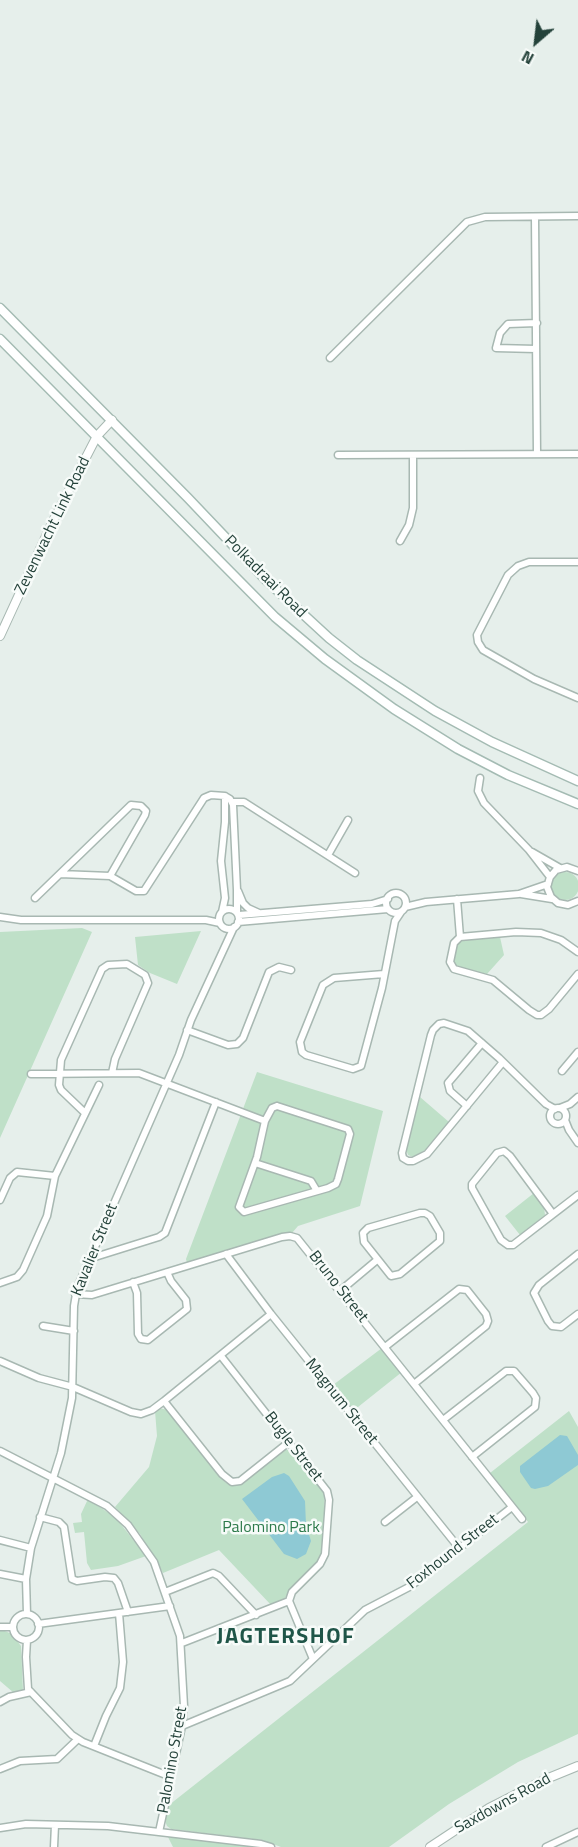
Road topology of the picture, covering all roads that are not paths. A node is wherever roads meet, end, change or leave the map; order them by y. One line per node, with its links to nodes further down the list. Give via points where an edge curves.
1 (578, 216): 2 (street)
2 (535, 217): 4 (street); 7 (street, via 485,217 467,222)
3 (0, 308): 8 (main road, Polkadraai Road)
4 (537, 323): 6 (street); 6 (street, via 508,324 500,333 496,348)
5 (0, 339): 9 (main road, Polkadraai Road)
6 (536, 350): 10 (street)
7 (330, 358)
8 (112, 420): 9 (street, Zevenwacht Link Road); 19 (main road, Polkadraai Road, via 266,580 357,660 435,711)
9 (97, 436): 16 (street, Zevenwacht Link Road); 22 (main road, Polkadraai Road, via 275,617 356,683 458,749)
10 (537, 454): 11 (street); 13 (street)
11 (578, 454)
12 (338, 455): 13 (street)
13 (413, 455): 14 (street, via 413,507)
14 (400, 541)
15 (578, 562): 17 (street, via 529,562 518,566 508,575 477,638 483,650)
16 (0, 636)
17 (578, 698)
18 (480, 778): 24 (street, via 478,791 484,803)
19 (578, 781)
20 (225, 796): 21 (street); 30 (street, via 204,798 144,891 136,891); 47 (street, via 221,861 225,898)
21 (232, 802): 25 (street, via 244,802); 32 (street)
22 (578, 804)
23 (348, 820): 25 (street)
24 (529, 850): 26 (street); 31 (street)
25 (328, 855): 28 (street)
26 (560, 868): 27 (street); 31 (street)
27 (578, 871)
28 (355, 873)
29 (60, 874): 30 (street); 30 (street, via 131,805 141,806 145,815); 35 (street)
30 (110, 876)
31 (549, 880): 33 (street); 38 (street)
32 (237, 890): 45 (street); 46 (street, via 243,903)
33 (519, 894): 37 (street); 38 (street)
34 (404, 897): 36 (street, via 396,893); 40 (street); 43 (street)
35 (35, 898)
36 (388, 899): 44 (street); 46 (street, via 372,904)
37 (457, 899): 40 (street); 53 (street)
38 (553, 899): 41 (street)
39 (578, 901): 41 (street)
40 (426, 902): 43 (street)
41 (568, 905): 42 (street)
42 (578, 909)
43 (403, 910): 44 (street); 50 (street)
44 (390, 911): 50 (street); 52 (street)
45 (238, 913): 46 (street); 47 (street, via 229,910); 52 (street)
46 (260, 913)
47 (221, 914): 49 (street); 51 (street)
48 (0, 917): 49 (street)
49 (206, 920): 51 (street)
50 (396, 921): 57 (street)
51 (223, 925): 52 (street); 54 (street)
52 (236, 925): 54 (street, Kavalier Street)
53 (460, 937): 55 (street, via 530,931 561,940); 58 (street, via 453,948 452,967 493,980 534,1014 541,1015 549,1009)
54 (227, 938): 59 (street, Kavalier Street)
55 (578, 952)
56 (291, 970): 59 (street, via 279,966 269,972 243,1038 237,1044 228,1045)
57 (384, 974): 57 (street, via 361,1066 353,1069 302,1052 300,1042 323,985 334,978)
58 (578, 974)
59 (188, 1030): 67 (street, Kavalier Street)
60 (482, 1043): 62 (street); 72 (street, via 448,1083 450,1091); 72 (street, via 468,1031 444,1023 433,1030 403,1158 413,1161 427,1154)
61 (578, 1052): 63 (street)
62 (503, 1062): 72 (street); 73 (street)
63 (562, 1071)
64 (112, 1072): 65 (street); 65 (street, via 148,983 145,975 127,963 108,965 100,972 61,1060); 67 (street, via 139,1073)
65 (60, 1073): 66 (street); 74 (street, via 61,1090)
66 (31, 1074)
67 (166, 1083): 70 (street); 86 (street, Kavalier Street)
68 (99, 1085): 74 (street)
69 (578, 1097): 71 (street)
70 (216, 1102): 75 (street); 86 (street, via 165,1233)
71 (570, 1104): 73 (street); 76 (street)
72 (467, 1106)
73 (555, 1110): 76 (street); 76 (street, via 551,1120)
74 (86, 1113): 79 (street)
75 (265, 1120): 78 (street); 80 (street, via 277,1106 348,1129 349,1141 336,1184)
76 (563, 1120): 77 (street)
77 (578, 1143)
78 (255, 1163): 80 (street, via 311,1181); 80 (street, via 239,1207 241,1211)
79 (55, 1176): 82 (street, via 14,1173); 90 (street, via 47,1216 23,1270 17,1277)
80 (317, 1191)
81 (578, 1195): 83 (street)
82 (0, 1200)
83 (553, 1214): 83 (street, via 508,1245 501,1240 472,1184 497,1153 504,1151)
84 (226, 1254): 88 (street, Bruno Street); 91 (street, Bruno Street, via 294,1237); 93 (street, Magnum Street)
85 (578, 1254): 94 (street, via 534,1293 552,1326 561,1327)
86 (91, 1256): 92 (street, Kavalier Street)
87 (377, 1260): 87 (street, via 396,1276 437,1245 441,1236 430,1216 420,1213 366,1229 363,1240); 91 (street)
88 (167, 1272): 89 (street, Bruno Street); 89 (street, via 186,1300 187,1309 148,1341 138,1334)
89 (133, 1282): 92 (street, Bruno Street, via 92,1295)
90 (0, 1283)
91 (340, 1291): 97 (street, Bruno Street)
92 (75, 1294): 96 (street, Kavalier Street)
93 (271, 1314): 98 (street); 108 (street, Magnum Street)
94 (578, 1314)
95 (43, 1326): 96 (street)
96 (74, 1331): 101 (street, Kavalier Street)
97 (385, 1347): 100 (street, Bruno Street); 100 (street, via 459,1289 467,1290 486,1314 486,1326)
98 (221, 1356): 102 (street); 104 (street, Bugle Street)
99 (0, 1361): 101 (street)
100 (414, 1384): 103 (street, Bruno Street)
101 (73, 1387): 102 (street, via 137,1414 147,1413); 107 (street, Kavalier Street)
102 (164, 1401): 104 (street, via 231,1482 240,1481)
103 (443, 1420): 106 (street, Bruno Street); 106 (street, via 506,1371 514,1371 533,1393 535,1407)
104 (289, 1442): 119 (street, Bugle Street, via 326,1488 329,1500 324,1558 292,1592)
105 (0, 1451): 107 (street, Palomino Street)
106 (472, 1457): 109 (street, Bruno Street)
107 (53, 1477): 110 (street, Kavalier Street); 118 (street, Palomino Street, via 118,1514 154,1562)
108 (417, 1497): 112 (street); 115 (street, Magnum Street)
109 (512, 1507): 111 (street, Bruno Street); 115 (street, Foxhound Street)
110 (40, 1517): 114 (street, Kavalier Street); 121 (street, via 64,1527 72,1579 114,1578)
111 (522, 1519)
112 (385, 1522)
113 (0, 1540): 114 (street)
114 (31, 1548): 117 (street, Kavalier Street)
115 (459, 1548): 130 (street, Foxhound Street, via 411,1586 365,1610)
116 (0, 1574): 117 (street)
117 (26, 1579): 123 (street, Kavalier Street)
118 (165, 1592): 120 (street, Palomino Street); 124 (street, via 213,1573)
119 (288, 1602): 124 (street); 130 (street)
120 (170, 1606): 121 (street); 129 (street, Palomino Street)
121 (128, 1612): 122 (street)
122 (118, 1613): 125 (street); 135 (street, via 123,1662 120,1688)
123 (27, 1614): 125 (street); 127 (street, via 18,1618)
124 (256, 1615): 129 (street)
125 (38, 1624): 128 (street, via 36,1635)
126 (0, 1627): 127 (street)
127 (13, 1627): 128 (street, via 17,1636)
128 (27, 1640): 131 (street, via 27,1684)
129 (182, 1644): 133 (street, Palomino Street)
130 (313, 1659): 133 (street, Foxhound Street, via 285,1683)
131 (31, 1692): 132 (street); 134 (street)
132 (0, 1702)
133 (182, 1726): 138 (street, Palomino Street)
134 (78, 1739): 135 (street); 137 (street, via 57,1759 20,1761)
135 (94, 1746): 138 (street)
136 (578, 1766): 145 (street, Saxdowns Road, via 489,1808)
137 (0, 1769)
138 (171, 1777): 141 (street, Palomino Street)
139 (55, 1825): 140 (street); 141 (street); 143 (street)
140 (0, 1828)
141 (159, 1832): 144 (street)
142 (578, 1832): 146 (street)
143 (54, 1847)
144 (271, 1847)
145 (430, 1847)
146 (546, 1847)

